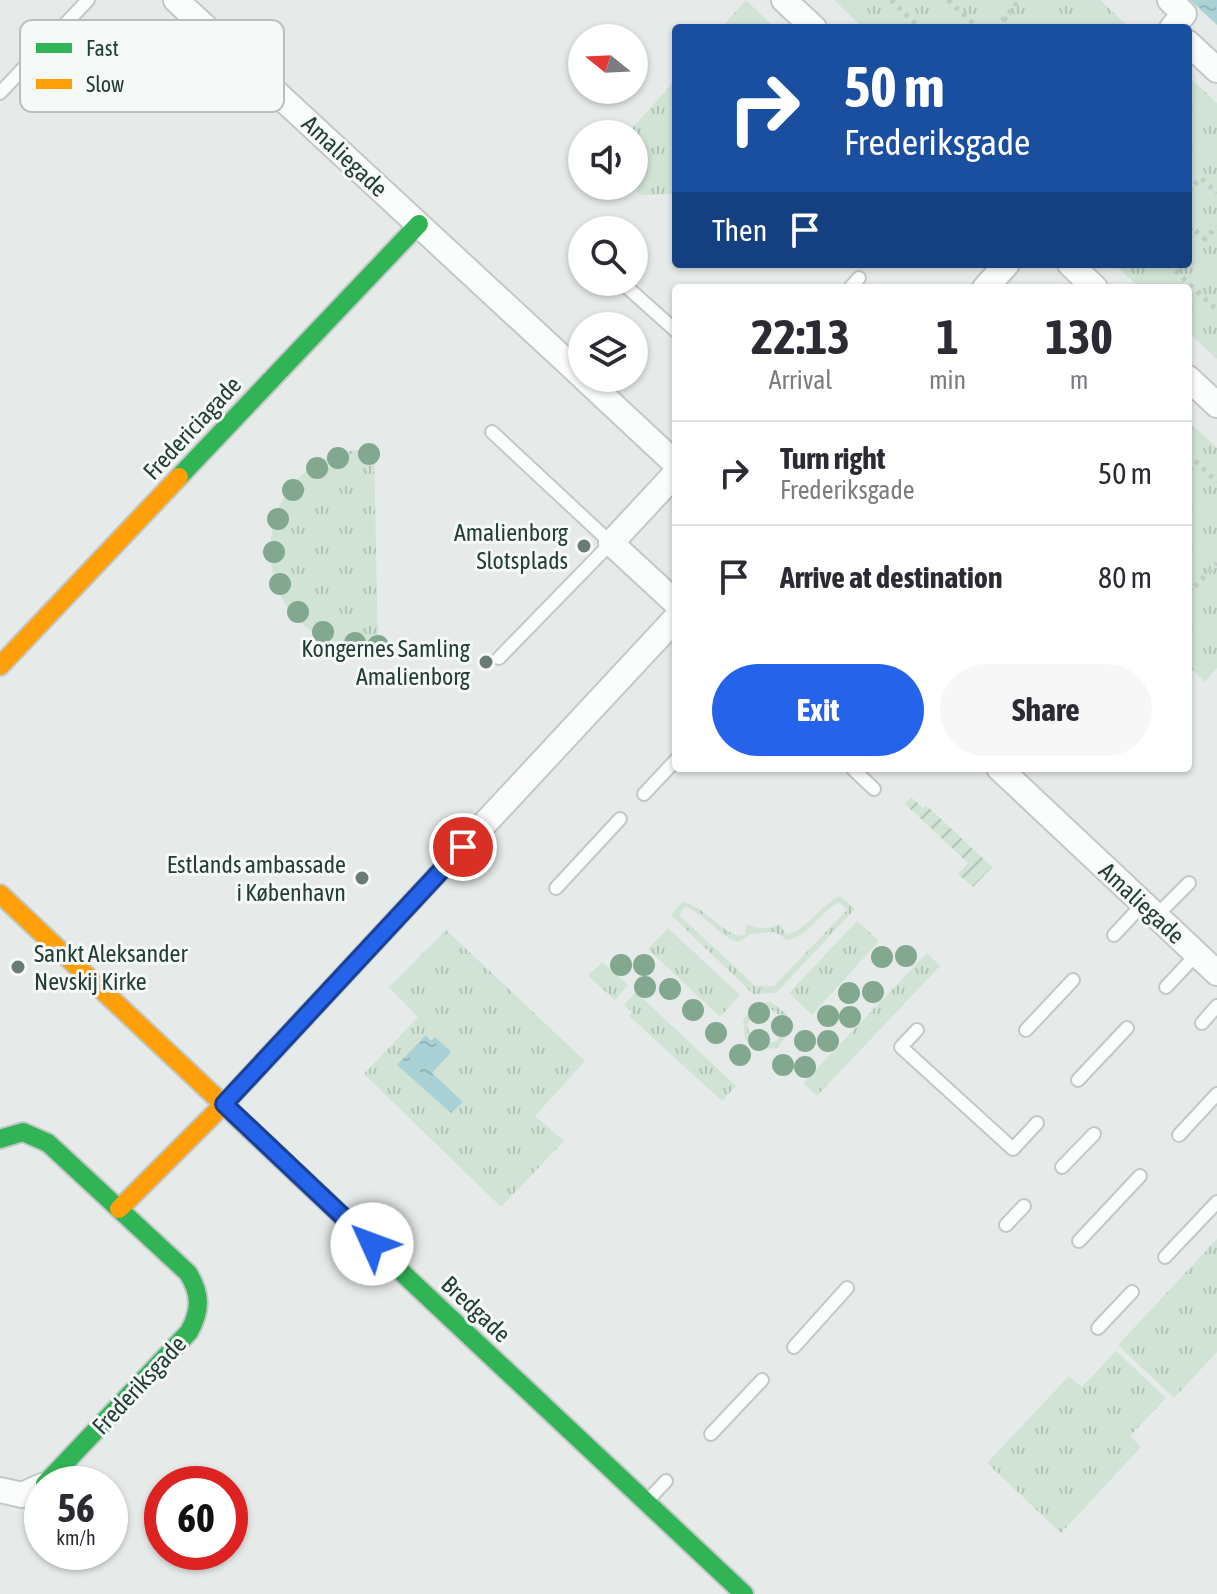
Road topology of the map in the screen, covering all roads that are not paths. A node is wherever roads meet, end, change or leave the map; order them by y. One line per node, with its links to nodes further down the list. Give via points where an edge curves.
1 (88, 0): 5 (lane)
2 (176, 0): 6 (street, Amaliegade)
3 (784, 0): 7 (street)
4 (1170, 0): 8 (street, via 1184,14)
5 (69, 20)
6 (198, 20)
7 (810, 24)
8 (1175, 24)
9 (1192, 47): 10 (street)
10 (1217, 70)
11 (20, 72): 12 (lane)
12 (0, 93)
13 (284, 100): 14 (street, Amaliegade)
14 (419, 224): 21 (street, Amaliegade); 32 (street, Fredericiagade)
15 (1003, 268): 17 (street)
16 (1074, 268): 18 (street)
17 (989, 284)
18 (1091, 284)
19 (637, 296): 20 (lane)
20 (672, 327)
21 (568, 363)
22 (1192, 382): 24 (street)
23 (599, 392): 26 (street)
24 (1217, 405)
25 (492, 432): 28 (lane)
26 (672, 460)
27 (672, 477): 28 (street)
28 (611, 543): 29 (street); 31 (lane)
29 (672, 599)
30 (672, 622): 39 (street)
31 (499, 658)
32 (0, 666)
33 (672, 764): 37 (lane)
34 (856, 772): 36 (lane)
35 (1003, 772): 43 (street, Amaliegade)
36 (874, 789)
37 (644, 794)
38 (620, 819): 41 (lane)
39 (463, 847): 56 (street)
40 (1189, 883): 43 (lane)
41 (556, 888)
42 (0, 894): 56 (street, Bredgade)
43 (1150, 910): 44 (lane); 45 (street, Amaliegade)
44 (1114, 935)
45 (1197, 954): 46 (street, Amaliegade); 48 (lane)
46 (1217, 973)
47 (1073, 980): 53 (lane)
48 (1166, 987)
49 (1217, 1006): 50 (lane)
50 (1202, 1023)
51 (1127, 1028): 54 (lane)
52 (917, 1030): 57 (lane, via 901,1047 1013,1149)
53 (1026, 1030)
54 (1078, 1080)
55 (1217, 1094): 59 (lane)
56 (224, 1104): 65 (street); 79 (street, Bredgade)
57 (1037, 1123)
58 (1094, 1134): 61 (lane)
59 (1179, 1135)
60 (0, 1139): 65 (street, Frederiksgade, via 14,1132 36,1135)
61 (1062, 1167)
62 (1140, 1176): 67 (lane)
63 (1217, 1202): 68 (lane)
64 (1024, 1206): 66 (lane)
65 (119, 1209): 75 (street, Frederiksgade, via 188,1273 198,1288 201,1309 189,1332)
66 (1006, 1225)
67 (1079, 1241)
68 (1165, 1257)
69 (847, 1288): 72 (lane)
70 (1132, 1292): 71 (lane)
71 (1098, 1328)
72 (794, 1347)
73 (762, 1380): 74 (lane)
74 (711, 1434)
75 (61, 1466)
76 (666, 1481): 79 (lane)
77 (0, 1490): 78 (street, Frederiksgade)
78 (24, 1494)
79 (646, 1502): 80 (street, Bredgade)
80 (744, 1594)

